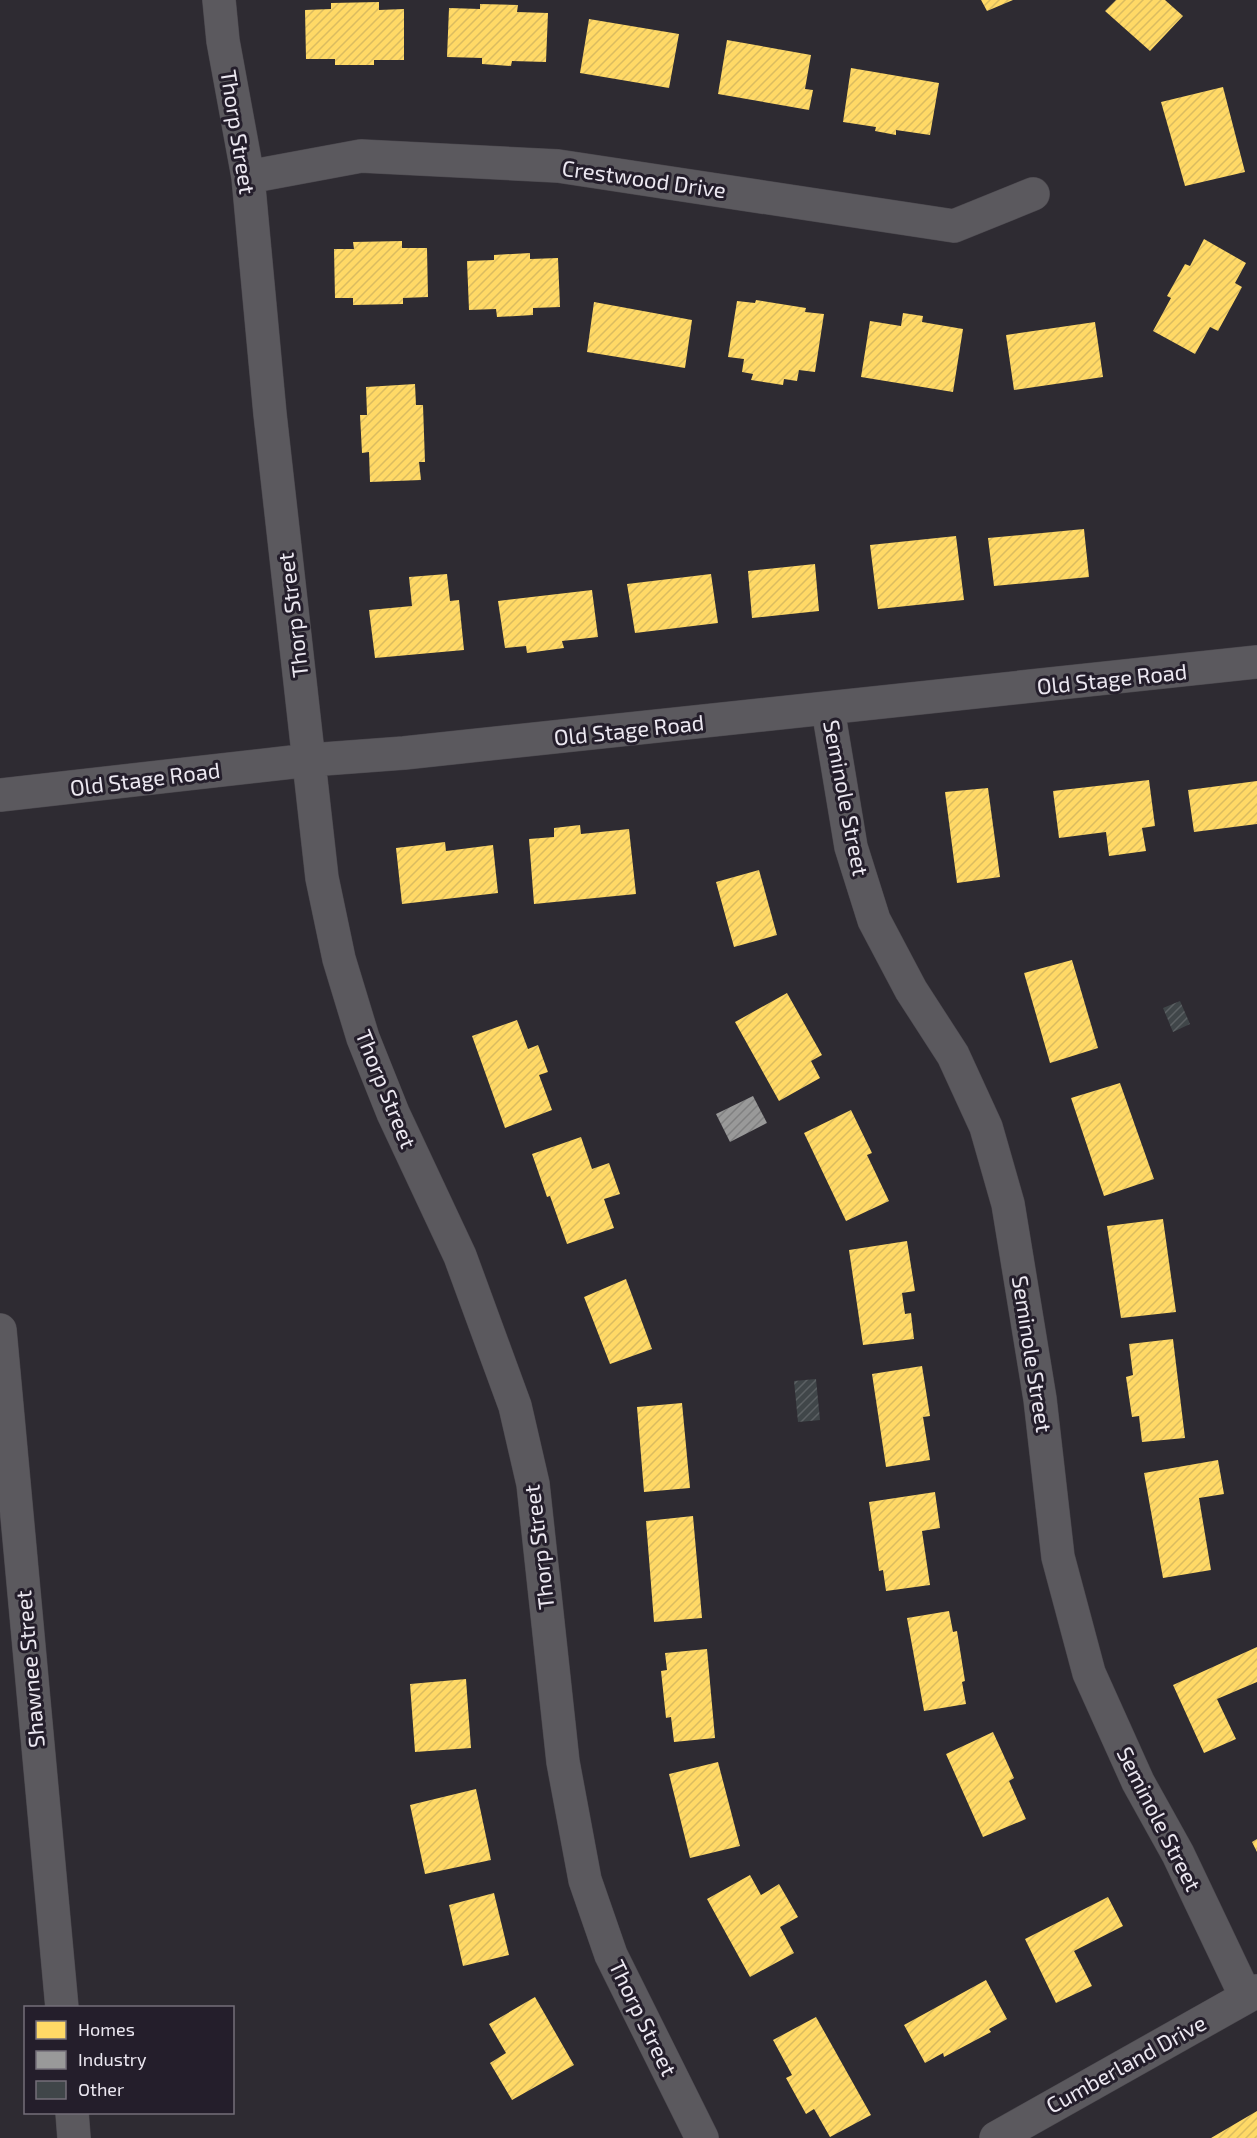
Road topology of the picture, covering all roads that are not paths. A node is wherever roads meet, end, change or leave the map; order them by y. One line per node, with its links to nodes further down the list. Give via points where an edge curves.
1 (219, 0): 2 (street, Thorp Street)
2 (248, 177): 3 (street, Crestwood Drive, via 361,156 558,166 954,226); 6 (street, Thorp Street, via 270,414)
3 (1033, 194)
4 (1257, 663): 5 (street, Old Stage Road)
5 (828, 709): 6 (street, Old Stage Road); 10 (street, Seminole Street, via 851,847 874,920 910,990 953,1055 986,1127 1008,1204 1040,1399 1058,1557 1089,1673 1138,1782)
6 (310, 760): 7 (street, Old Stage Road); 14 (street, Thorp Street, via 322,878 339,958 363,1038 393,1113 460,1256 515,1406 533,1484 563,1762 585,1880 611,1955)
7 (0, 795)
8 (0, 1330): 9 (street, Shawnee Street)
9 (13, 1614): 11 (street, Shawnee Street)
10 (1251, 1994): 15 (street, Cumberland Drive)
11 (62, 2006)
12 (72, 2114): 13 (street)
13 (74, 2138)
14 (702, 2138)
15 (996, 2138)

